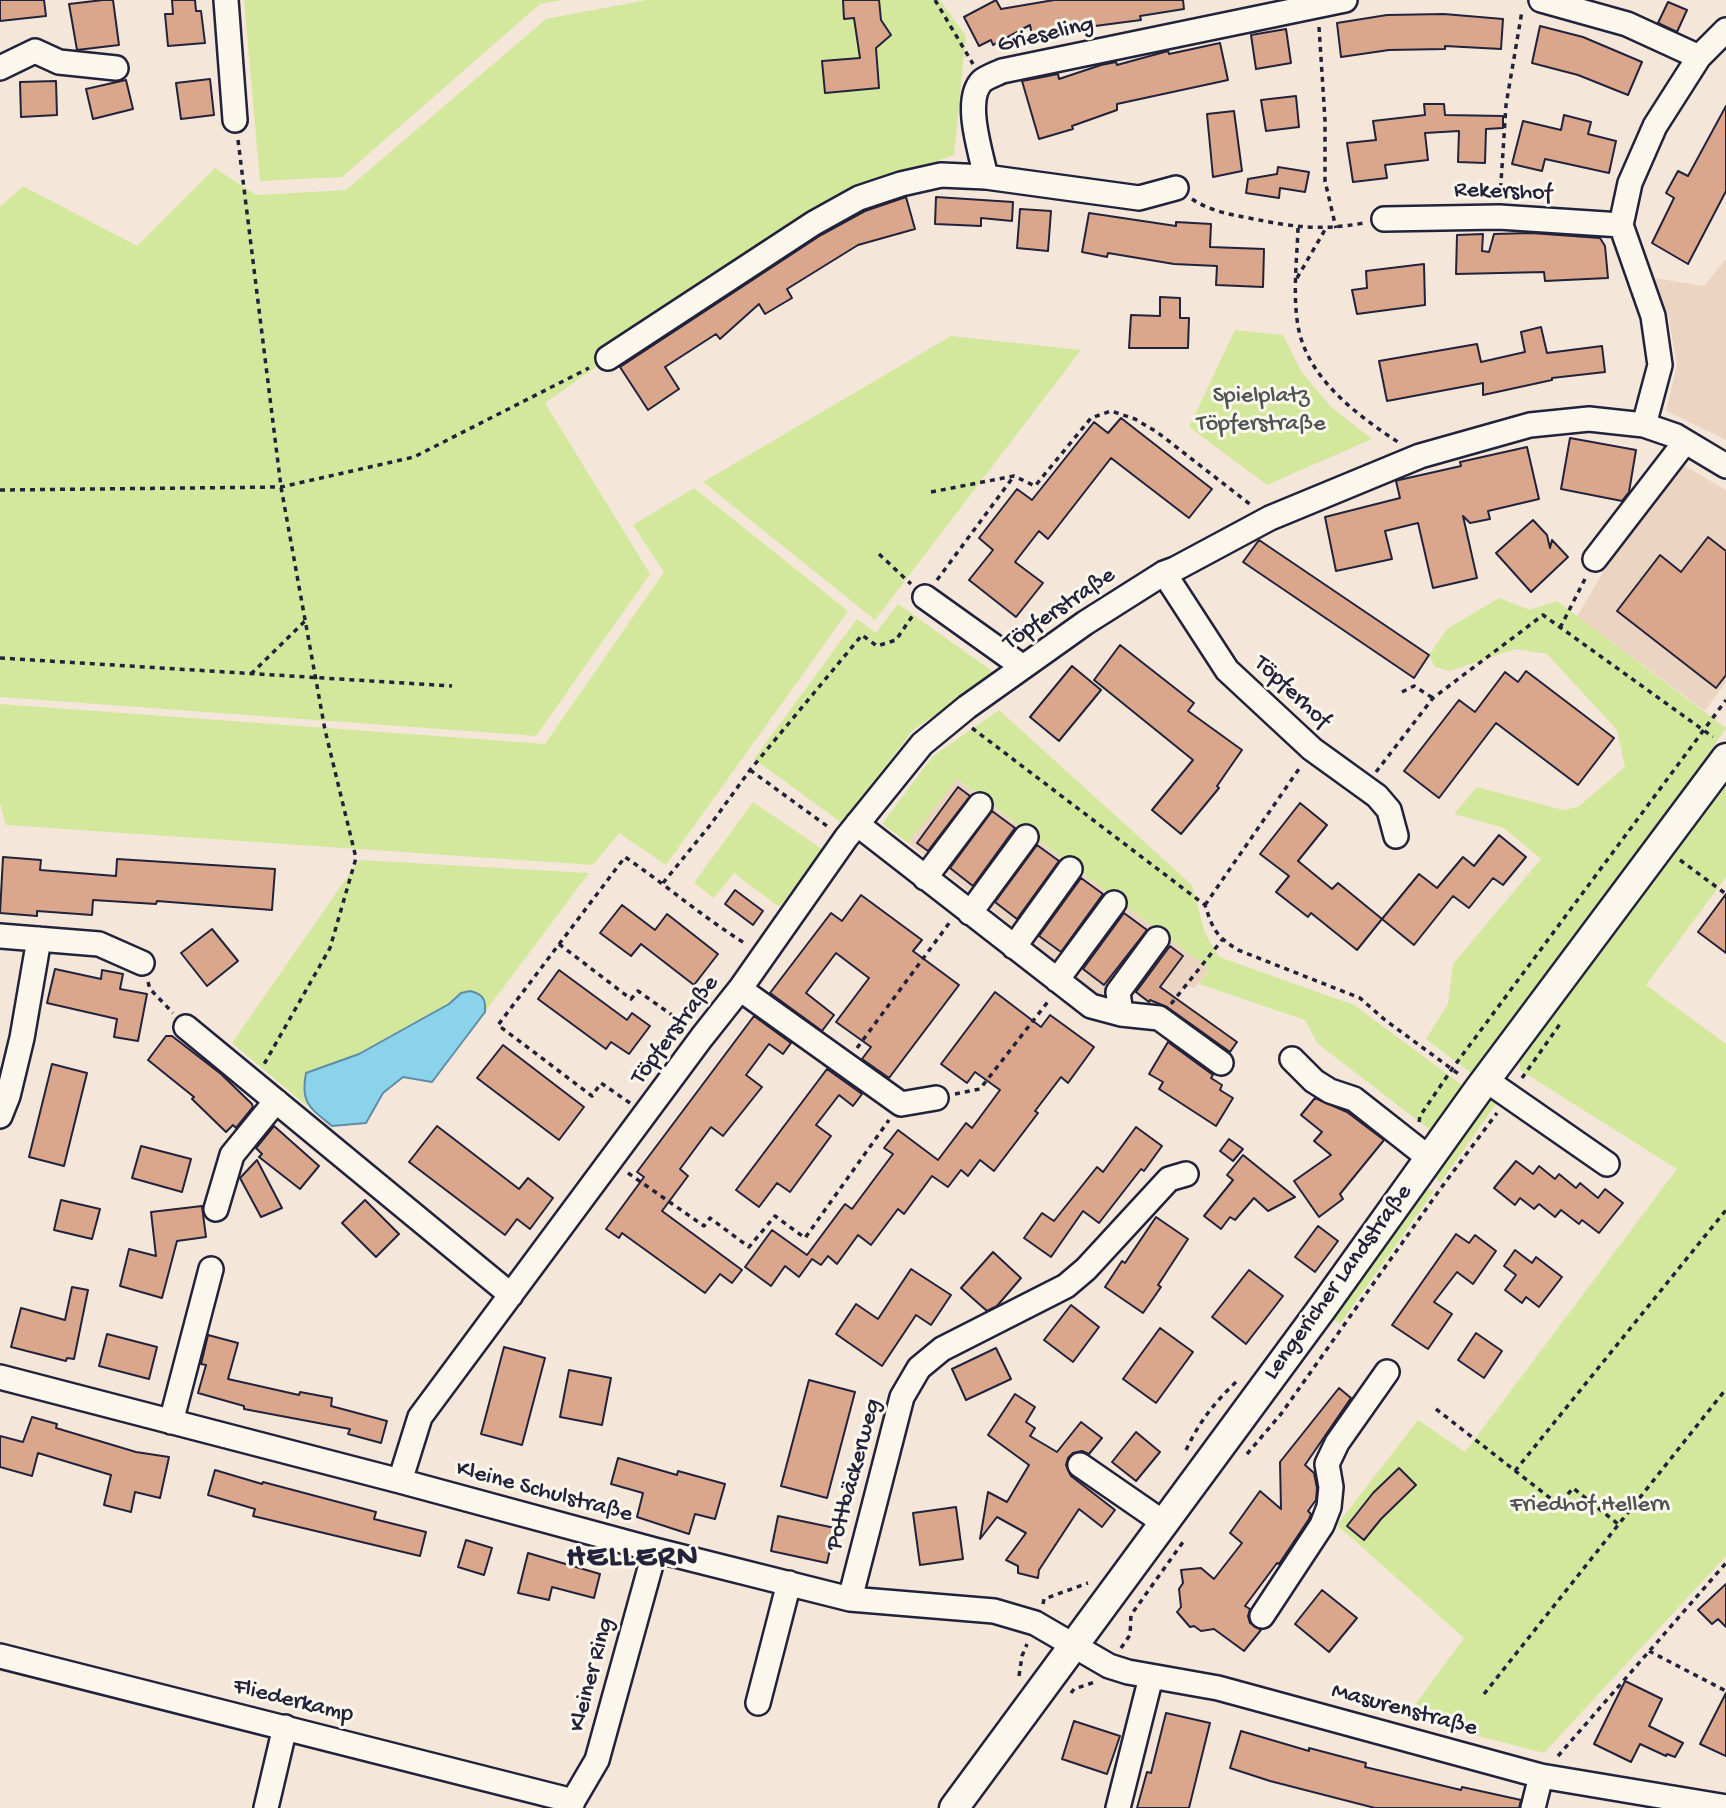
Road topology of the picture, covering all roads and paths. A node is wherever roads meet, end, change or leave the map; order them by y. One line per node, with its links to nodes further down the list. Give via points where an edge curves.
1 (226, 0): 12 (street)
2 (935, 0): 11 (path)
3 (1345, 0): 6 (street, Grieseling)
4 (1524, 0): 15 (path, via 1506,105)
5 (1541, 0): 8 (street, via 1627,24)
6 (1308, 4): 11 (street, Grieseling, via 1002,71); 20 (path, via 1325,120 1325,181)
7 (1726, 30): 8 (street)
8 (1699, 57): 17 (street, via 1655,126 1630,183)
9 (0, 68): 10 (street, via 35,51 60,62)
10 (116, 68)
11 (983, 81): 13 (street, Grieseling, via 974,107)
12 (235, 120): 28 (path)
13 (986, 177): 14 (street, via 1139,198); 22 (street, via 942,175 859,198)
14 (1176, 188): 18 (path, via 1208,210)
15 (1499, 217): 16 (street, Rekershof); 17 (street, Rekershof)
16 (1384, 219): 20 (path)
17 (1621, 225): 23 (street, via 1653,316 1660,365)
18 (1298, 228): 19 (path); 21 (path)
19 (1326, 228): 20 (path); 21 (path)
20 (1336, 228)
21 (1296, 280): 25 (path, via 1299,333 1314,365 1340,398)
22 (608, 358): 28 (path, via 414,457)
23 (1644, 425): 24 (street, Töpferstraße); 25 (street, Töpferstraße, via 1589,419 1530,425)
24 (1685, 442): 26 (street, Töpferstraße); 33 (street)
25 (1420, 456): 31 (street, Töpferstraße)
26 (1726, 466)
27 (1014, 476): 30 (path); 31 (path, via 1035,486 1091,418 1111,411 1157,432); 35 (path)
28 (281, 487): 29 (path); 36 (path)
29 (0, 490)
30 (931, 492)
31 (1270, 518): 34 (street, Töpferstraße)
32 (879, 554): 35 (path)
33 (1595, 559): 37 (path)
34 (1164, 573): 39 (street, Töpferstraße); 49 (street, Töpferhof, via 1227,670)
35 (925, 597): 39 (street); 50 (path, via 896,640 877,646 862,635)
36 (305, 621): 40 (path); 41 (path)
37 (1560, 628): 44 (path, via 1543,615); 47 (path)
38 (0, 658): 40 (path)
39 (1023, 667): 46 (street, Töpferstraße)
40 (251, 674): 41 (path)
41 (315, 678): 42 (path); 81 (path, via 356,858 330,948)
42 (452, 686)
43 (1402, 692): 44 (path, via 1414,686)
44 (1433, 698): 51 (path)
45 (1726, 700): 47 (path)
46 (956, 716): 53 (street, Töpferstraße, via 922,744); 60 (path)
47 (1704, 731): 48 (path); 80 (path)
48 (1721, 748): 82 (main road, Lengericher Landstraße)
49 (1312, 749): 51 (street, Töpferhof); 60 (path)
50 (750, 769): 53 (path, via 804,811); 58 (path)
51 (1364, 787): 54 (street, Töpferhof, via 1389,810)
52 (980, 805): 57 (street)
53 (851, 831): 57 (street); 68 (street, Töpferstraße)
54 (1396, 836)
55 (1026, 837): 61 (street)
56 (1070, 869): 67 (street)
57 (925, 878): 61 (street)
58 (663, 883): 66 (path, via 625,857); 68 (path)
59 (1114, 903): 70 (street)
60 (1205, 905): 65 (path, via 1213,930)
61 (966, 909): 67 (street); 79 (path)
62 (0, 936): 63 (street)
63 (39, 939): 69 (street, via 99,944); 88 (street, via 22,1038)
64 (1157, 939): 72 (street, via 1118,992)
65 (1222, 940): 74 (path); 80 (path, via 1360,998)
66 (559, 944): 76 (path, via 631,999 638,991); 87 (path, via 498,1025 592,1096 601,1083)
67 (1014, 947): 70 (street)
68 (764, 956): 71 (street, Töpferstraße)
69 (142, 963): 75 (path, via 150,989)
70 (1059, 982): 72 (street, via 1091,1006); 84 (path, via 980,1089)
71 (740, 989): 76 (street, Töpferstraße); 79 (street)
72 (1121, 1014): 74 (street)
73 (1565, 1017): 83 (path)
74 (1159, 1018): 78 (street)
75 (186, 1027): 81 (street)
76 (702, 1037): 87 (street, Töpferstraße)
77 (1292, 1059): 89 (street, via 1314,1082 1354,1099)
78 (1221, 1063)
79 (845, 1064): 86 (street)
80 (1452, 1069): 82 (path); 89 (path, via 1420,1116)
81 (254, 1083): 85 (street)
82 (1482, 1084): 83 (street); 89 (main road, Lengericher Landstraße)
83 (1510, 1096): 91 (street); 104 (path, via 1281,1414)
84 (936, 1098): 86 (street)
85 (276, 1101): 93 (street, via 232,1155); 96 (street)
86 (901, 1104): 90 (path, via 805,1238 775,1216 749,1247 710,1218 704,1226)
87 (646, 1114): 90 (street, Töpferstraße)
88 (0, 1116)
89 (1422, 1151): 109 (main road, Lengericher Landstraße)
90 (610, 1160): 96 (street, Töpferstraße)
91 (1607, 1164)
92 (1186, 1174): 114 (street, Pottbäckerweg, via 1169,1179 1066,1286 942,1349 919,1368 902,1397)
93 (216, 1209)
94 (1726, 1210): 106 (path)
95 (211, 1269): 102 (street)
96 (511, 1295): 107 (street, Töpferstraße, via 420,1416)
97 (1387, 1372): 115 (street, via 1337,1443 1327,1464 1331,1487 1322,1525)
98 (0, 1377): 102 (street, Kleine Schulstraße)
99 (1240, 1378): 103 (path, via 1199,1423)
100 (1726, 1389): 108 (path)
101 (1436, 1409): 106 (path)
102 (171, 1422): 107 (street, Kleine Schulstraße)
103 (1185, 1452)
104 (1240, 1462)
105 (1080, 1465): 109 (street)
106 (1515, 1471): 108 (path, via 1559,1505 1573,1488)
107 (400, 1480): 110 (street, Kleine Schulstraße)
108 (1618, 1524): 124 (path)
109 (1173, 1532): 117 (main road, Lengericher Landstraße); 120 (path, via 1131,1615 1130,1635)
110 (655, 1550): 113 (street, Kleine Schulstraße); 129 (street, Kleiner Ring, via 597,1760)
111 (1726, 1563): 118 (path)
112 (1095, 1573): 116 (path, via 1087,1584 1044,1599)
113 (789, 1583): 114 (street, Kleine Schulstraße); 126 (street)
114 (850, 1599): 116 (street, Kleine Schulstraße, via 994,1611)
115 (1262, 1616)
116 (1035, 1623): 117 (street, Kleine Schulstraße); 122 (path)
117 (1073, 1646): 120 (street, Masurenstraße); 132 (main road, Lengericher Landstraße)
118 (1649, 1651): 123 (path); 128 (path)
119 (1, 1658): 127 (street, Fliederkamp)
120 (1109, 1666): 121 (street, Masurenstraße); 125 (path, via 1095,1682 1074,1689)
121 (1151, 1677): 128 (street, Masurenstraße, via 1219,1688); 133 (street)
122 (1018, 1678)
123 (1726, 1691)
124 (1483, 1694)
125 (1067, 1699)
126 (758, 1703)
127 (285, 1727): 129 (street, Fliederkamp); 131 (street)
128 (1541, 1776): 130 (street, Masurenstraße); 134 (street)
129 (572, 1804)
130 (1726, 1807)
131 (267, 1808)
132 (954, 1808)
133 (1118, 1808)
134 (1533, 1808)

